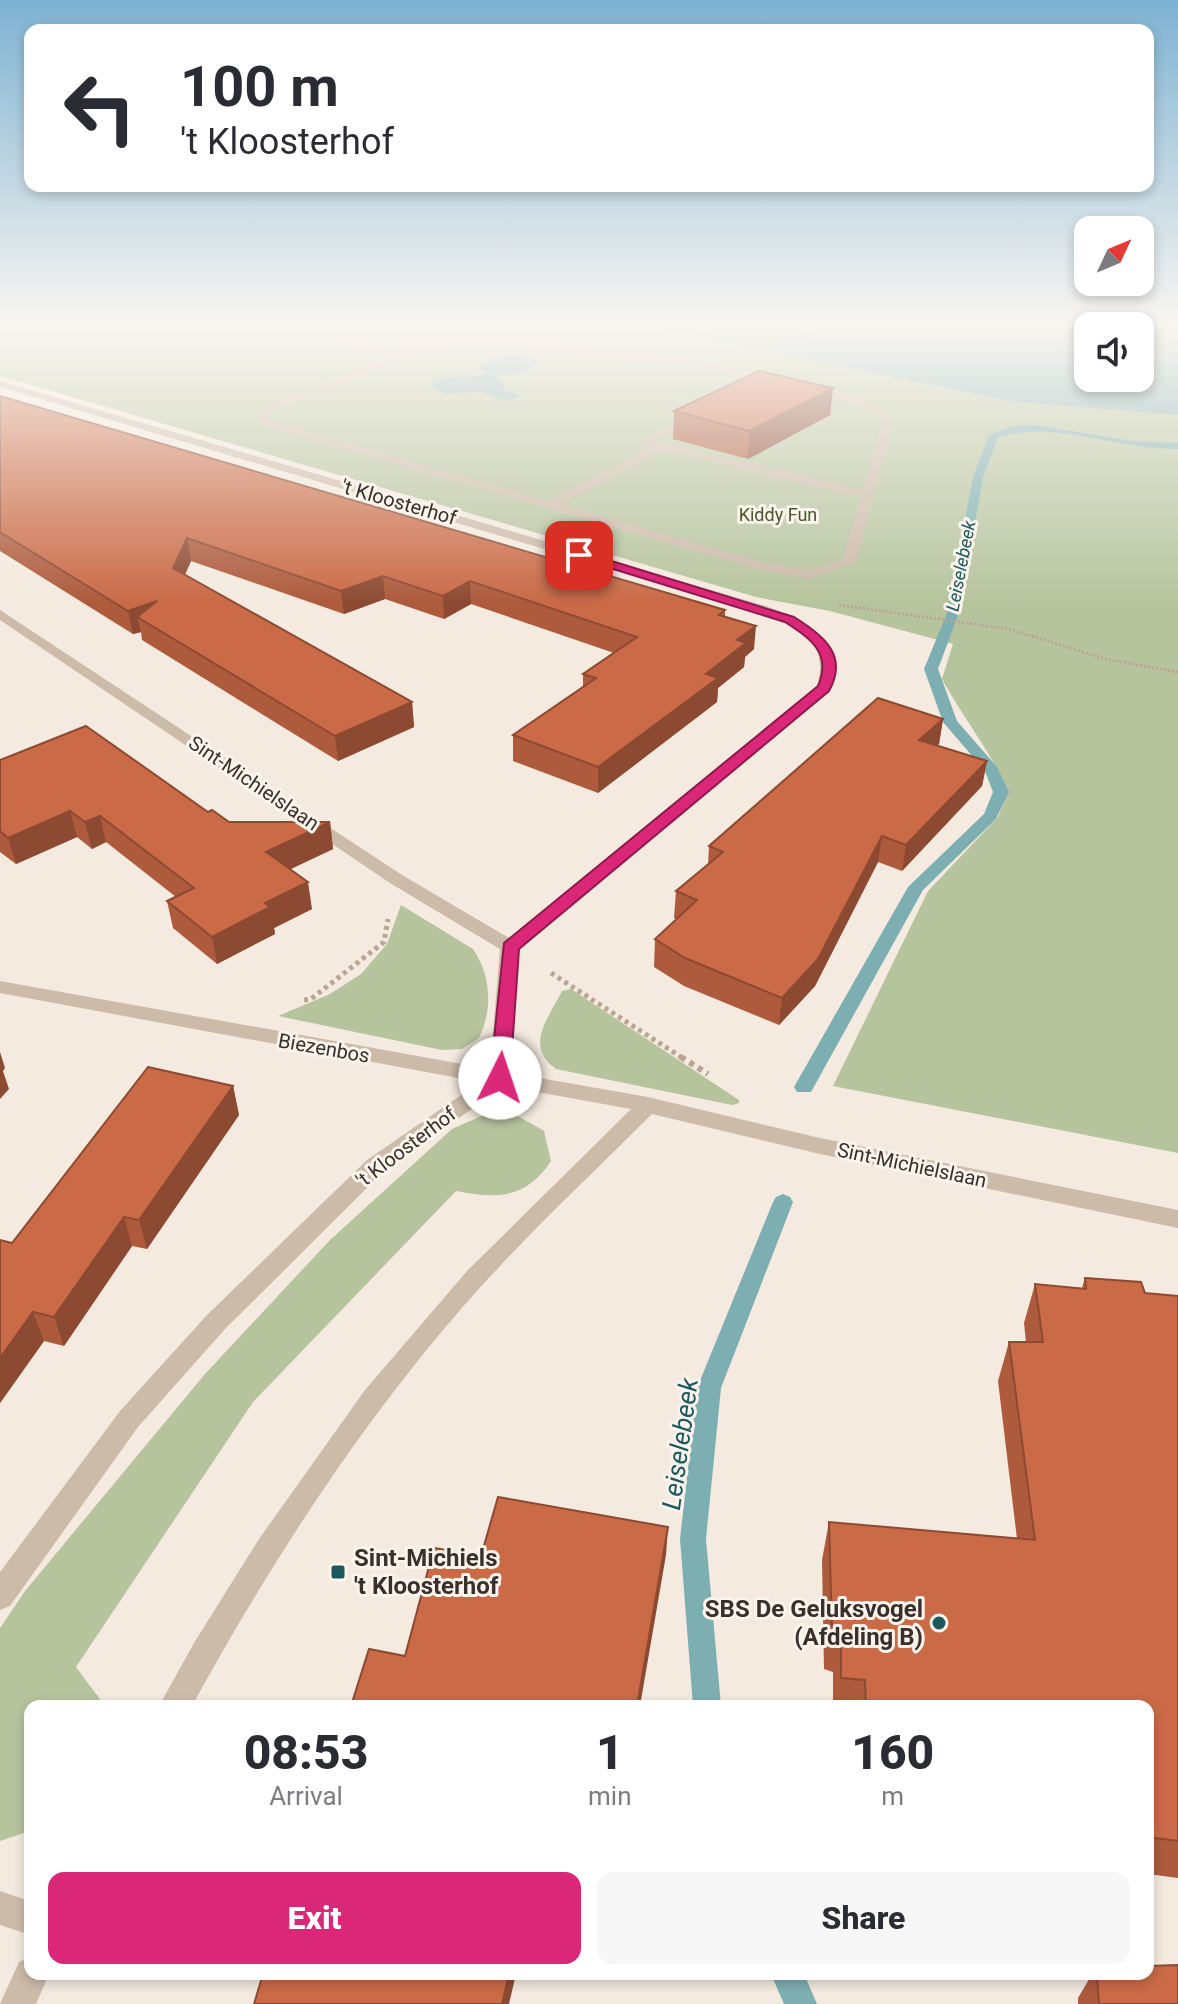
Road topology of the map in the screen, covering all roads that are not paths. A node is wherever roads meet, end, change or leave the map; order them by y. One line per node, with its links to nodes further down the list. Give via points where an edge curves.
1 (110, 417): 9 (street, 't Kloosterhof, via 761,609 813,634 828,651 831,671 824,688)
2 (262, 417): 7 (street, via 267,423)
3 (695, 417): 5 (street, via 644,442)
4 (884, 417): 6 (street)
5 (663, 446): 6 (street); 7 (street)
6 (868, 495): 7 (street, via 849,562 811,574 760,566)
7 (549, 505)
8 (0, 614): 9 (street, Sint-Michielslaan, via 396,879)
9 (510, 947): 11 (street)
10 (0, 987): 11 (street, Biezenbos)
11 (500, 1078): 12 (street, Biezenbos); 14 (street, 't Kloosterhof, via 375,1166 216,1322 129,1419)
12 (648, 1105): 13 (street, Sint-Michielslaan); 15 (street, via 453,1302 366,1407 277,1538)
13 (1178, 1219)
14 (0, 1596)
15 (179, 1700)
16 (0, 1908): 17 (street)
17 (24, 1916)
18 (28, 1980): 19 (street)
19 (18, 2004)

